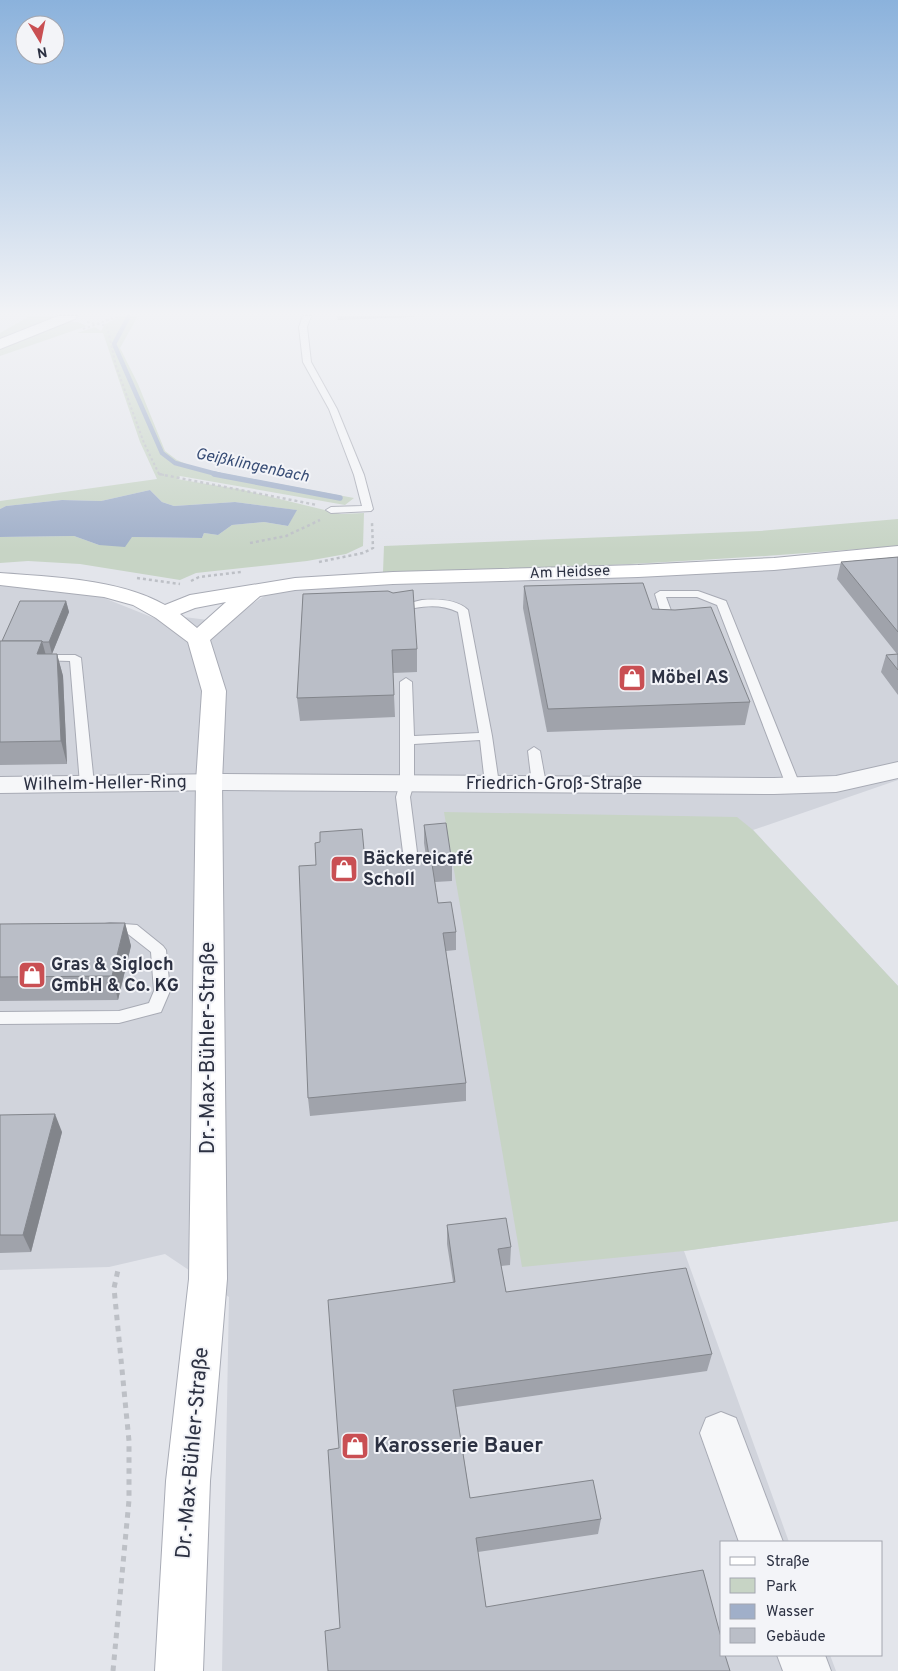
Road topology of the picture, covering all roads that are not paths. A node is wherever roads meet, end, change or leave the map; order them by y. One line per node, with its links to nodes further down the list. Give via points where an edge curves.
1 (325, 394): 2 (lane, via 359,475 368,509)
2 (332, 510)
3 (898, 552): 5 (main road, Am Heidsee, via 774,564 638,571)
4 (0, 579): 6 (main road)
5 (246, 585): 6 (main road); 8 (main road, Am Heidsee, via 203,611); 10 (main road, via 226,613)
6 (104, 591): 8 (main road, via 141,600)
7 (393, 610): 13 (lane, via 414,604 451,603 463,610)
8 (169, 617): 10 (main road)
9 (671, 627): 23 (lane, via 660,594 698,594 722,603)
10 (198, 639): 17 (main road, Dr.-Max-Bühler-Straße, via 214,691)
11 (28, 658): 19 (lane, via 75,658)
12 (406, 682): 14 (lane)
13 (486, 736): 14 (lane); 20 (lane)
14 (408, 740): 18 (lane)
15 (534, 751): 21 (lane)
16 (898, 770): 23 (street, Friedrich-Groß-Straße, via 836,784)
17 (209, 782): 18 (street, Friedrich-Groß-Straße); 19 (street, Wilhelm-Heller-Ring); 30 (main road, Dr.-Max-Bühler-Straße, via 208,1279 188,1481)
18 (407, 783): 20 (street, Friedrich-Groß-Straße); 24 (lane, via 403,797)
19 (87, 784): 22 (street, Wilhelm-Heller-Ring)
20 (492, 784): 21 (street, Friedrich-Groß-Straße)
21 (539, 784): 23 (street, Friedrich-Groß-Straße)
22 (0, 785)
23 (793, 785)
24 (412, 868)
25 (94, 928): 26 (lane, via 132,929 158,950 162,991 155,1008 119,1017)
26 (0, 1018)
27 (721, 1433): 28 (street)
28 (761, 1541)
29 (801, 1656): 31 (street)
30 (178, 1671)
31 (807, 1671)

